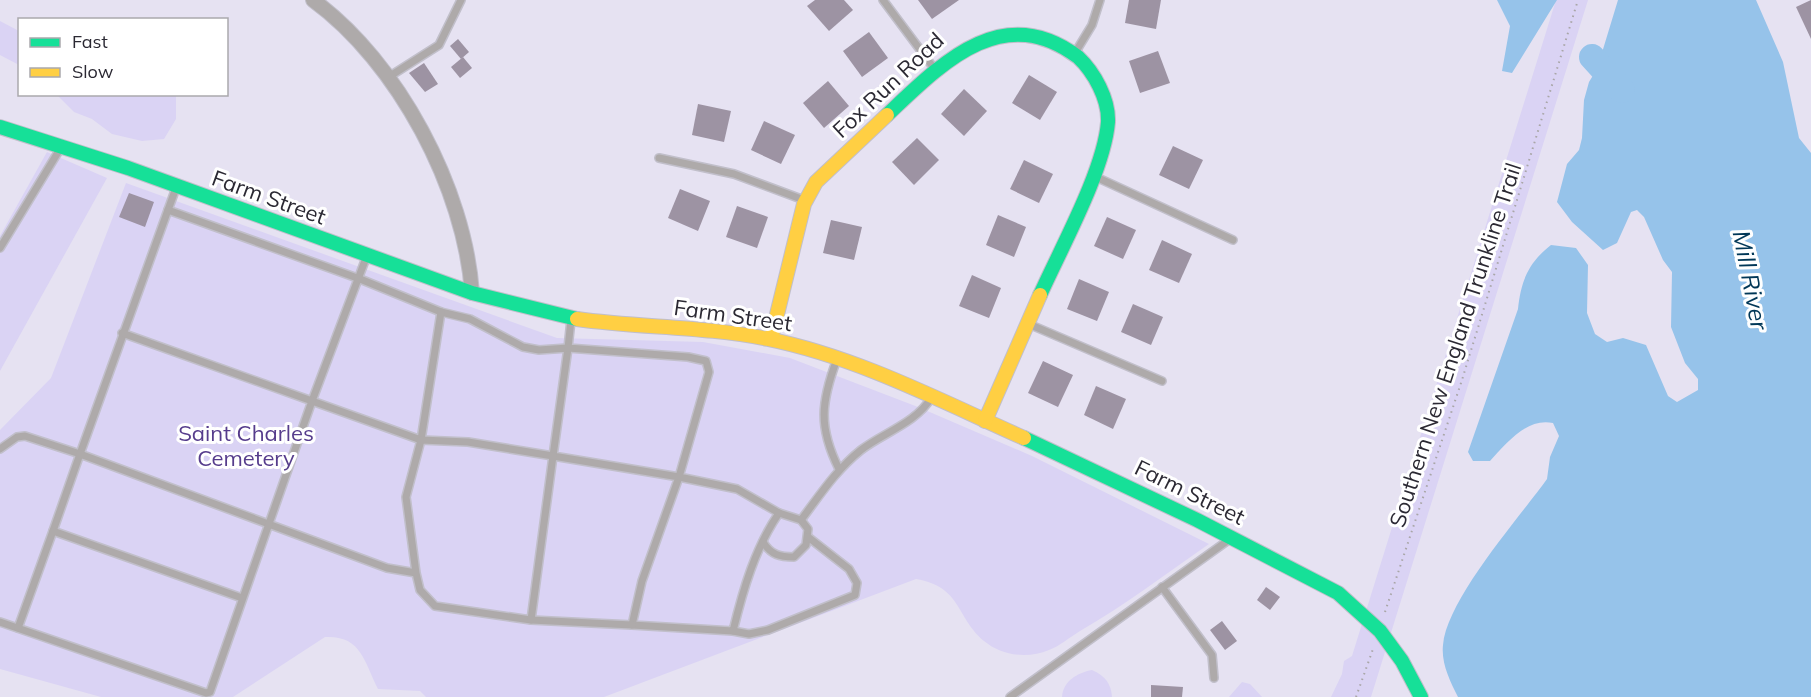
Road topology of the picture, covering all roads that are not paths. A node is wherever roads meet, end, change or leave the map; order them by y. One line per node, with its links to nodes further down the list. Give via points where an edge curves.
1 (313, 0): 7 (street, via 353,34)
2 (461, 0): 7 (lane, via 439,45)
3 (883, 0): 6 (lane)
4 (1100, 0): 5 (lane, via 1092,25)
5 (1075, 52): 6 (street, Fox Run Road, via 1038,33 999,31 971,40); 11 (street, Fox Run Road, via 1097,80 1107,108 1107,137)
6 (935, 69): 13 (street, Fox Run Road, via 821,176)
7 (387, 78): 19 (street, via 402,97 440,171 463,237)
8 (0, 127): 9 (street, Farm Street)
9 (62, 147): 12 (street, Farm Street); 16 (lane)
10 (659, 158): 13 (lane, via 734,174)
11 (1093, 176): 15 (lane); 22 (street, Fox Run Road)
12 (176, 186): 14 (lane); 17 (street, Farm Street)
13 (806, 201): 24 (street, Fox Run Road)
14 (168, 210): 18 (lane); 23 (lane)
15 (1233, 240)
16 (0, 248)
17 (367, 255): 18 (lane); 19 (street, Farm Street)
18 (360, 279): 20 (lane); 29 (lane)
19 (472, 294): 21 (street, Farm Street)
20 (441, 312): 25 (lane, via 470,319 524,347); 31 (lane)
21 (571, 318): 24 (street, Farm Street, via 707,329); 25 (lane)
22 (1029, 324): 27 (lane); 30 (street, Fox Run Road)
23 (122, 333): 29 (lane); 33 (lane)
24 (771, 339): 26 (street, Farm Street)
25 (568, 348): 34 (lane); 36 (lane, via 706,361 709,372)
26 (837, 359): 28 (street, Farm Street); 35 (lane, via 825,403 824,425 825,439)
27 (1162, 381)
28 (932, 397): 30 (street, Farm Street); 35 (lane, via 919,412)
29 (312, 401): 31 (lane); 39 (lane)
30 (985, 421): 41 (street, Farm Street)
31 (421, 440): 34 (lane, via 468,442); 44 (lane, via 406,497)
32 (0, 449): 33 (lane, via 25,436)
33 (80, 454): 39 (lane); 40 (lane)
34 (553, 456): 36 (lane); 47 (lane)
35 (839, 468): 38 (lane)
36 (680, 477): 37 (lane, via 737,489); 49 (lane, via 642,581)
37 (779, 513): 38 (lane); 43 (lane)
38 (801, 520): 42 (lane)
39 (270, 524): 44 (lane, via 387,568); 46 (lane)
40 (53, 531): 46 (lane); 50 (lane)
41 (1233, 536): 45 (lane); 54 (street, Farm Street, via 1341,594 1380,628)
42 (808, 537): 43 (lane, via 795,557 776,555); 51 (lane, via 849,569 857,583 855,595 768,630 749,634)
43 (763, 542): 51 (lane, via 743,590)
44 (416, 573): 47 (lane, via 420,590 435,606)
45 (1162, 587): 52 (lane, via 1212,655); 53 (lane)
46 (242, 598): 50 (lane, via 210,692 206,693)
47 (531, 620): 49 (lane)
48 (0, 622): 50 (lane)
49 (632, 625): 51 (lane)
50 (18, 628)
51 (733, 631)
52 (1214, 678)
53 (1010, 697)
54 (1421, 697)

